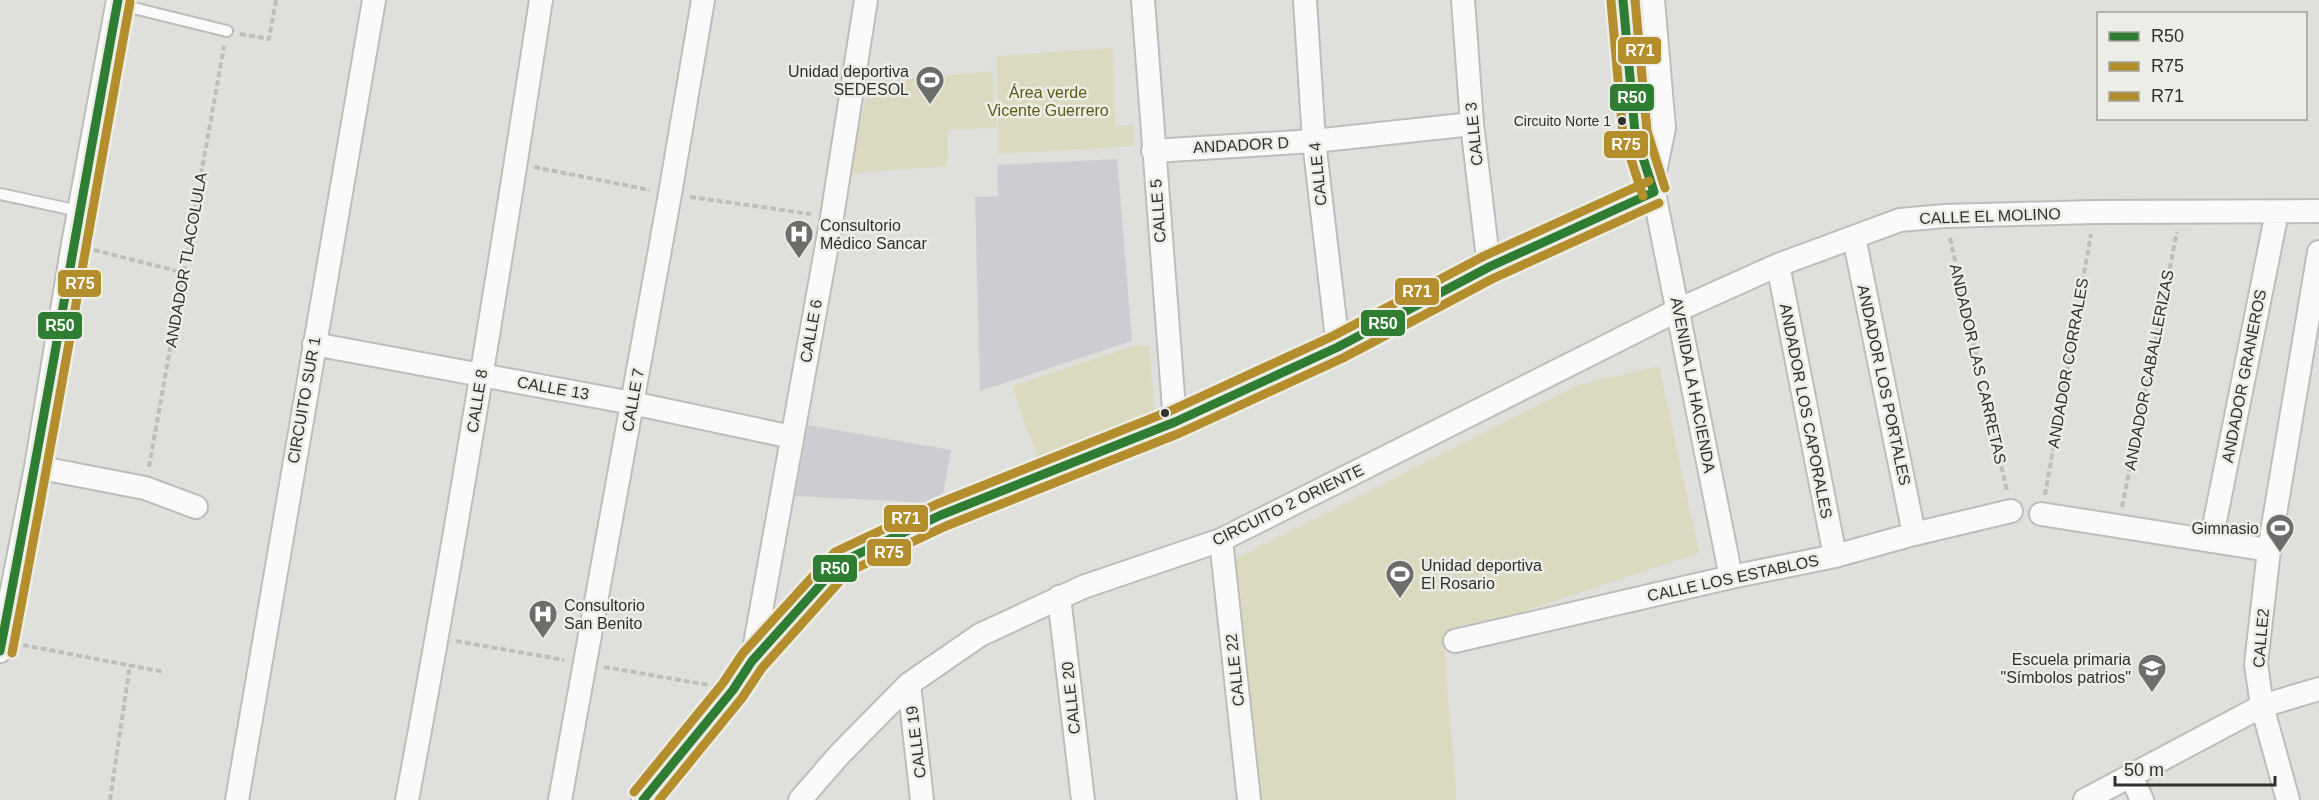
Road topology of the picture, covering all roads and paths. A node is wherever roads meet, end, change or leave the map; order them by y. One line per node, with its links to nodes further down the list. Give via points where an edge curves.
1 (276, 0): 12 (path, via 269,39)
2 (374, 0): 31 (street, CIRCUITO SUR 1)
3 (541, 0): 33 (street, CALLE 8)
4 (703, 0): 34 (street, CALLE 7)
5 (866, 0): 36 (street, CALLE 6)
6 (1143, 0): 15 (street, CALLE 5)
7 (1305, 0): 14 (street, CALLE 4)
8 (1463, 0): 13 (street, CALLE 3)
9 (1623, 0): 16 (street, AVENIDA LA HACIENDA, via 1635,133)
10 (1653, 0): 16 (street, via 1664,128)
11 (118, 2): 12 (lane); 18 (street)
12 (227, 31): 29 (path, ANDADOR TLACOLULA)
13 (1472, 124): 14 (street, ANDADOR D); 28 (street, CALLE 3)
14 (1314, 141): 15 (street, ANDADOR D); 32 (street, CALLE 4)
15 (1153, 151): 35 (street, CALLE 5)
16 (1653, 187): 28 (street); 30 (street, AVENIDA LA HACIENDA)
17 (0, 194): 18 (lane)
18 (79, 211): 25 (street)
19 (2319, 211): 21 (street, CALLE EL MOLINO)
20 (2094, 212): 22 (street, CALLE EL MOLINO); 23 (street, CALLE EL MOLINO); 41 (path, ANDADOR CORRALES)
21 (2277, 212): 22 (street, CALLE EL MOLINO); 45 (street, ANDADOR GRANEROS)
22 (2181, 213): 42 (path, ANDADOR CABALLERIZAS)
23 (1945, 216): 24 (street, CALLE EL MOLINO, via 1899,220); 40 (path, ANDADOR LAS CARRETAS)
24 (1854, 237): 27 (street, CALLE EL MOLINO); 43 (street, ANDADOR LOS PORTALES)
25 (73, 244): 29 (path); 37 (street)
26 (2319, 252): 46 (street, CALLE2)
27 (1778, 265): 30 (street, CALLE EL MOLINO); 47 (street, ANDADOR LOS CAPORALES)
28 (1489, 267): 32 (street)
29 (185, 273): 38 (path, ANDADOR TLACOLULA)
30 (1678, 310): 44 (street, CIRCUITO 2 ORIENTE); 48 (street, AVENIDA LA HACIENDA)
31 (314, 344): 33 (street, CALLE 13); 60 (street, CIRCUITO SUR 1)
32 (1338, 347): 35 (street)
33 (482, 375): 34 (street, CALLE 13); 61 (street, CALLE 8)
34 (632, 403): 36 (street, CALLE 13); 62 (street, CALLE 7)
35 (1175, 422): 52 (street, via 941,515 841,562)
36 (792, 437): 52 (street, CALLE 6)
37 (36, 466): 38 (street); 51 (street)
38 (145, 488): 39 (street)
39 (196, 507)
40 (2011, 511): 43 (street, CALLE LOS ESTABLOS)
41 (2041, 514): 42 (street)
42 (2118, 526): 45 (street)
43 (1914, 534): 47 (street, CALLE LOS ESTABLOS)
44 (1221, 540): 49 (street, CIRCUITO 2 ORIENTE); 67 (street, CALLE 22)
45 (2211, 541): 46 (street)
46 (2270, 550): 57 (street, CALLE2, via 2256,664)
47 (1835, 556): 48 (street, CALLE LOS ESTABLOS)
48 (1731, 577): 50 (street, CALLE LOS ESTABLOS)
49 (1059, 597): 55 (street, CIRCUITO 2 ORIENTE, via 980,635); 66 (street, CALLE 20)
50 (1455, 641)
51 (1, 646): 53 (path)
52 (752, 661): 63 (street, via 734,690)
53 (130, 665): 54 (path); 59 (path)
54 (164, 672)
55 (909, 684): 64 (street, CIRCUITO 2 ORIENTE); 65 (street, CALLE 19)
56 (2318, 692): 57 (street)
57 (2262, 706): 58 (street); 70 (street, CALLE2)
58 (2131, 776): 68 (street); 69 (street)
59 (110, 800)
60 (237, 800)
61 (407, 800)
62 (560, 800)
63 (643, 800)
64 (800, 800)
65 (922, 800)
66 (1083, 800)
67 (1249, 800)
68 (2085, 800)
69 (2142, 800)
70 (2288, 800)

